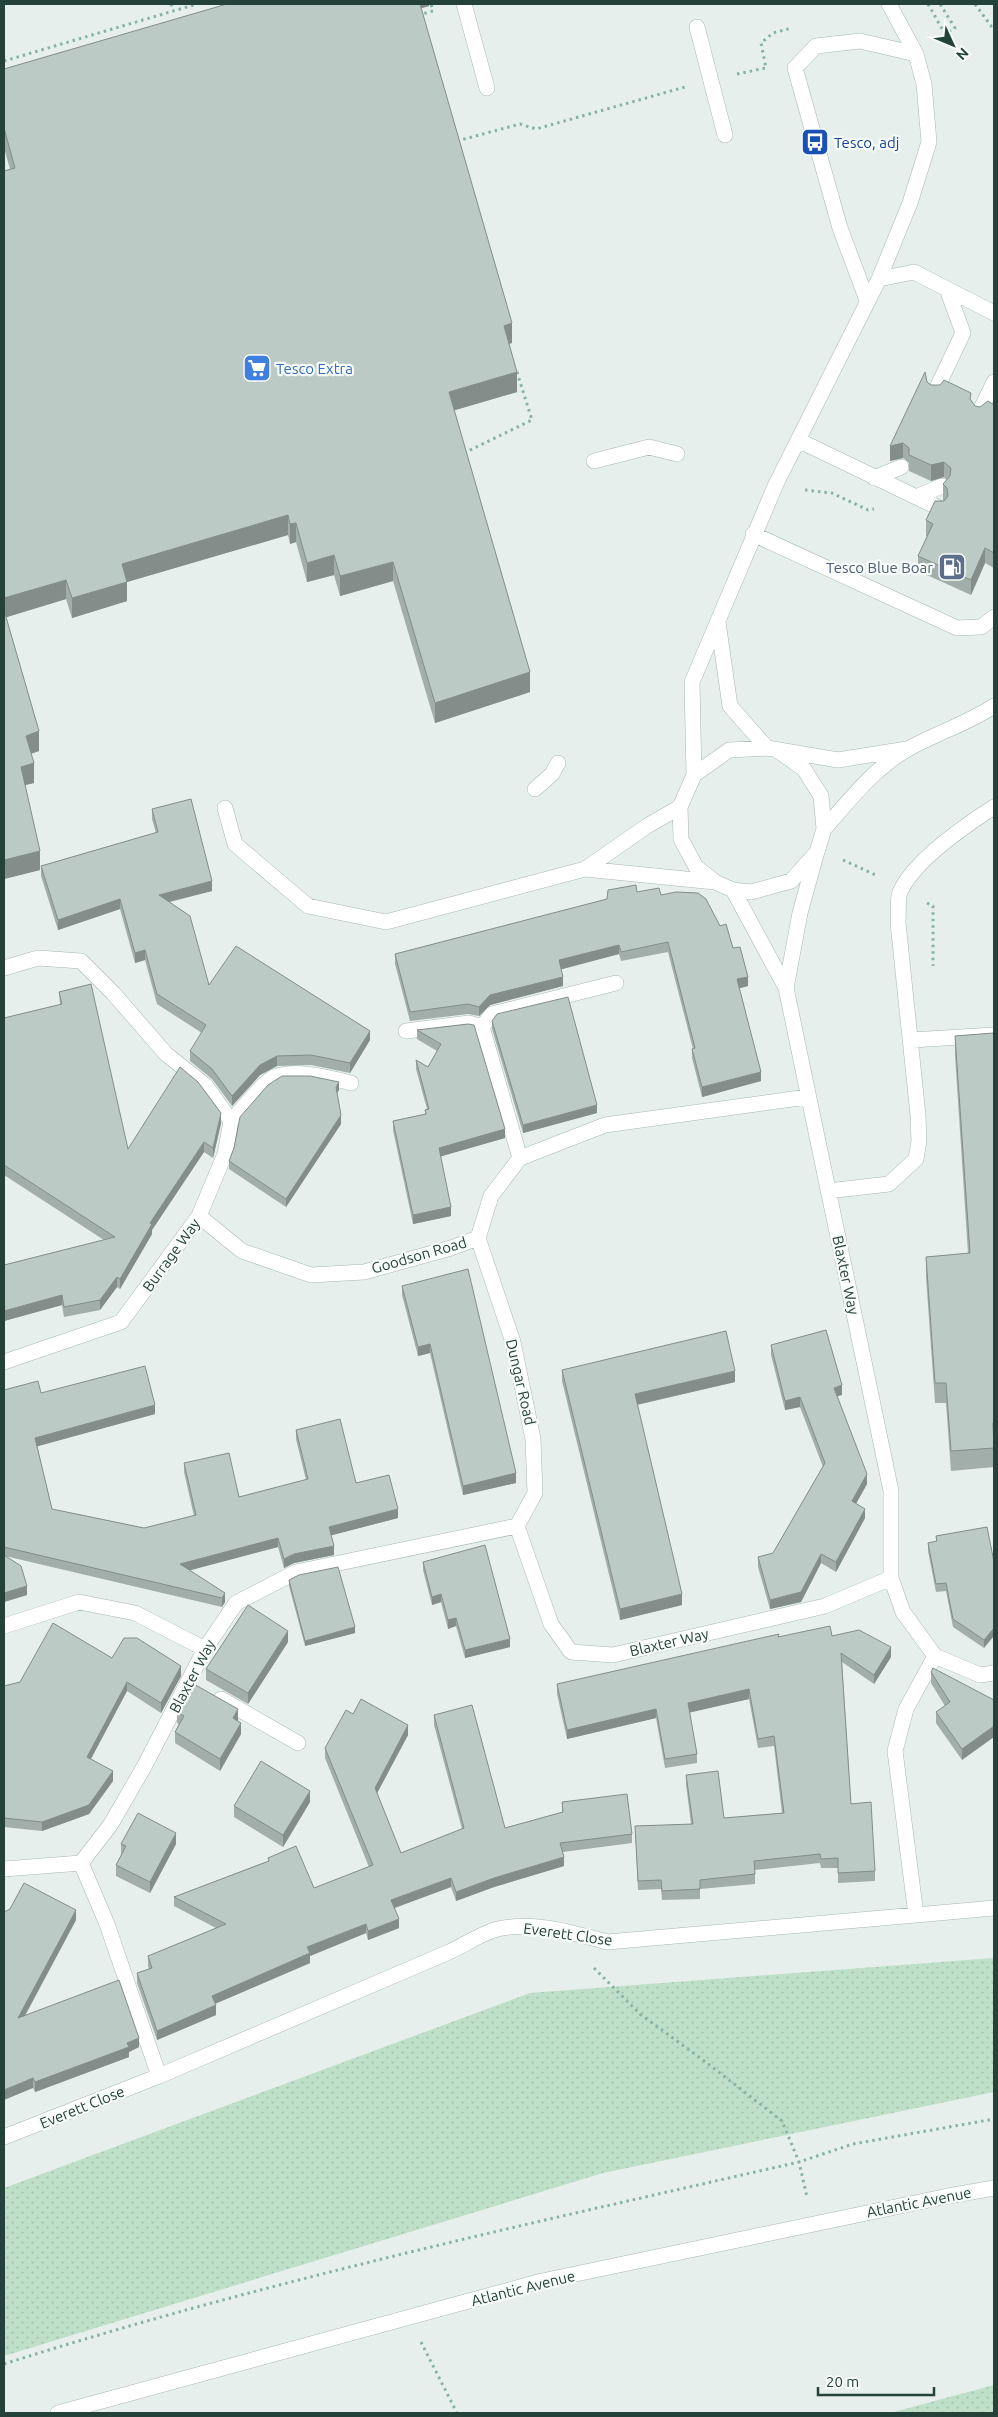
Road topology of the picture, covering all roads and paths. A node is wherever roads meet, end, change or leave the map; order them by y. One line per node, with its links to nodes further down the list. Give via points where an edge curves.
1 (171, 4): 9 (path)
2 (197, 4): 9 (path)
3 (431, 4): 10 (path, via 433,11 417,15)
4 (464, 4): 17 (street)
5 (889, 4): 14 (street)
6 (928, 4): 7 (path, via 945,34 955,28)
7 (940, 4)
8 (975, 4): 13 (path)
9 (173, 10): 15 (path)
10 (419, 24)
11 (801, 25): 16 (path, via 773,33 761,43 766,68)
12 (697, 27): 16 (street)
13 (994, 30)
14 (916, 54): 20 (street, via 924,84 929,142 910,203); 22 (street, via 860,41 816,46 795,68 840,228)
15 (4, 61)
16 (712, 79): 18 (street); 19 (path, via 536,129 520,124)
17 (487, 88)
18 (726, 136)
19 (456, 142)
20 (879, 279): 21 (street, via 914,272); 22 (street)
21 (947, 289): 23 (street); 27 (street, via 963,333)
22 (867, 300): 29 (street)
23 (991, 312): 24 (street)
24 (994, 327)
25 (514, 363): 30 (path, via 532,420)
26 (994, 382): 28 (street)
27 (935, 392)
28 (979, 413)
29 (800, 441): 34 (street); 38 (street)
30 (461, 454)
31 (677, 454): 32 (street, via 650,447)
32 (594, 460)
33 (901, 467): 34 (street)
34 (874, 478): 36 (street)
35 (942, 486): 36 (street)
36 (916, 497): 37 (street)
37 (939, 508)
38 (753, 534): 39 (street, via 957,628 982,627); 40 (street)
39 (994, 617)
40 (718, 622): 42 (street, via 730,706); 45 (street, via 692,682)
41 (994, 706): 43 (street, via 974,719)
42 (772, 749): 43 (street, via 838,760); 45 (street, via 728,750); 50 (street, via 804,769 821,796)
43 (907, 749): 50 (street, via 865,782)
44 (558, 763): 46 (street, via 552,774)
45 (694, 775): 47 (street)
46 (535, 789)
47 (680, 807): 53 (street); 54 (street, via 681,839 696,866)
48 (994, 807): 62 (street, via 973,820 914,869 899,894 898,922)
49 (226, 808): 53 (street, via 235,844 308,906 386,922)
50 (824, 829): 52 (street)
51 (844, 851): 52 (path, via 839,859)
52 (817, 852): 55 (street, via 790,881 751,892); 58 (street, Blaxter Way, via 800,913)
53 (585, 869): 54 (street)
54 (715, 882): 55 (street)
55 (734, 890): 58 (street, Blaxter Way)
56 (4, 968): 65 (street, via 38,958 81,961 166,1054 205,1085)
57 (616, 983): 59 (street, via 492,1014)
58 (786, 988): 64 (street, Blaxter Way)
59 (482, 1027): 60 (street, via 469,1023); 66 (street)
60 (406, 1031)
61 (994, 1035): 62 (street)
62 (912, 1040): 67 (street, via 919,1124 916,1159 890,1184)
63 (352, 1083): 65 (street, via 296,1073 271,1078)
64 (808, 1097): 66 (street, via 605,1125); 67 (street, Blaxter Way)
65 (231, 1121): 68 (street, Burrage Way, via 225,1154)
66 (520, 1158): 69 (street, Goodson Road, via 492,1196)
67 (828, 1191): 72 (street, Blaxter Way, via 891,1491)
68 (199, 1216): 69 (street, Goodson Road, via 242,1252 311,1275 364,1272); 70 (street, Burrage Way, via 121,1322)
69 (478, 1238): 71 (street, Dungar Road, via 513,1342 534,1439 535,1493)
70 (4, 1362)
71 (517, 1526): 72 (street, Blaxter Way, via 551,1624 571,1652 613,1654 825,1606); 74 (street, Blaxter Way, via 296,1572 236,1604)
72 (891, 1578): 75 (street, via 903,1612)
73 (4, 1626): 74 (street, via 79,1602 135,1613)
74 (205, 1649): 77 (street, Blaxter Way)
75 (934, 1656): 76 (street, via 980,1675); 82 (street, via 906,1709 895,1751)
76 (994, 1673)
77 (198, 1686): 78 (street); 79 (street, Blaxter Way, via 111,1824)
78 (298, 1743)
79 (81, 1863): 80 (street); 84 (street, via 107,1924)
80 (4, 1869)
81 (994, 1908): 82 (street, Everett Close)
82 (916, 1916): 83 (street, Everett Close, via 607,1942)
83 (582, 1936): 84 (street, Everett Close, via 526,1925 493,1931); 87 (path, via 589,1964 640,2014 782,2121)
84 (159, 2076): 86 (street, Everett Close)
85 (994, 2119): 87 (path, via 853,2144)
86 (4, 2137)
87 (799, 2162): 89 (path); 91 (path, via 401,2252 89,2337)
88 (994, 2188): 89 (street, Atlantic Avenue)
89 (813, 2224): 90 (street, Atlantic Avenue, via 542,2281)
90 (409, 2317): 92 (street, Atlantic Avenue); 93 (path)
91 (4, 2364)
92 (58, 2413)
93 (457, 2413)

